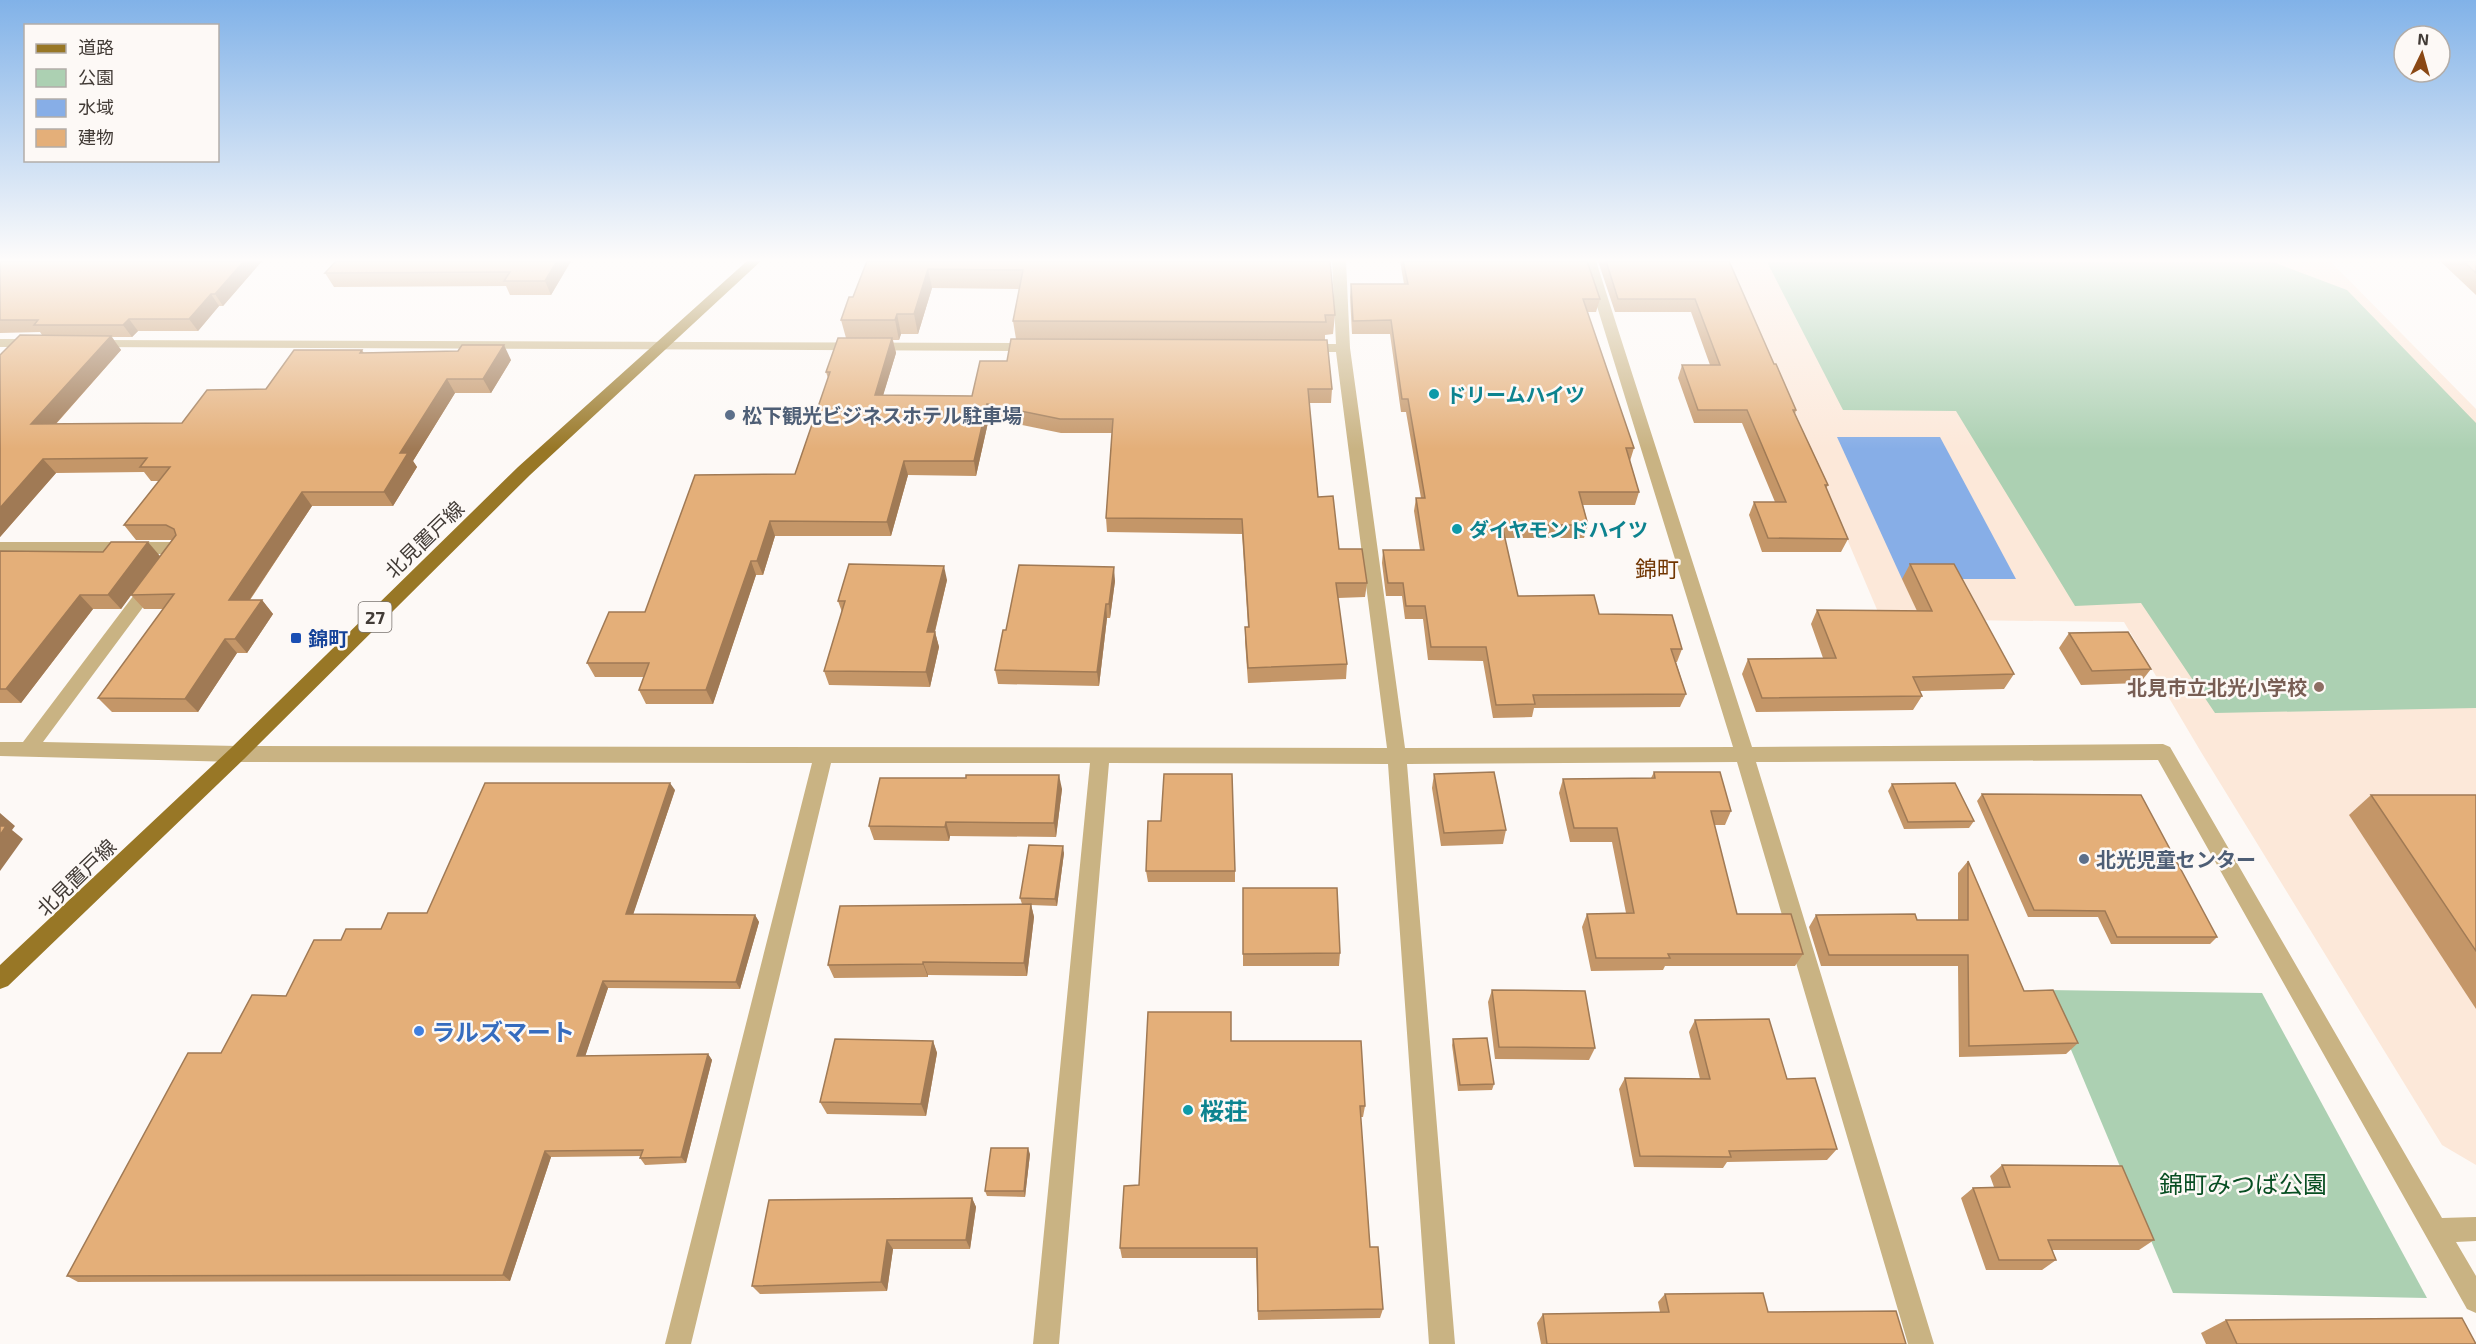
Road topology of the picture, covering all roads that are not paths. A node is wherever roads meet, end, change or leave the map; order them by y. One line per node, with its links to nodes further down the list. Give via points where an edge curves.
1 (684, 324): 7 (main road, 北見置戸線 / 27)
2 (1342, 324): 10 (street)
3 (1610, 324): 14 (street)
4 (0, 343): 5 (street)
5 (48, 344)
6 (83, 344): 7 (street)
7 (660, 345): 8 (street); 15 (main road, 北見置戸線 / 27, via 524,471)
8 (1047, 348)
9 (1284, 348): 10 (street)
10 (1343, 348): 18 (street)
11 (0, 548): 13 (street, via 178,548)
12 (0, 749): 13 (street)
13 (28, 749): 15 (street)
14 (1744, 752): 18 (street); 21 (street, via 2163,752); 26 (street)
15 (237, 754): 16 (street); 19 (main road, 北見置戸線 / 27)
16 (823, 755): 17 (street); 23 (street)
17 (1100, 755): 18 (street); 24 (street)
18 (1397, 756): 25 (street)
19 (0, 979)
20 (2476, 1229): 21 (street)
21 (2437, 1230): 22 (street)
22 (2476, 1300)
23 (678, 1344)
24 (1046, 1344)
25 (1442, 1344)
26 (1921, 1344)

